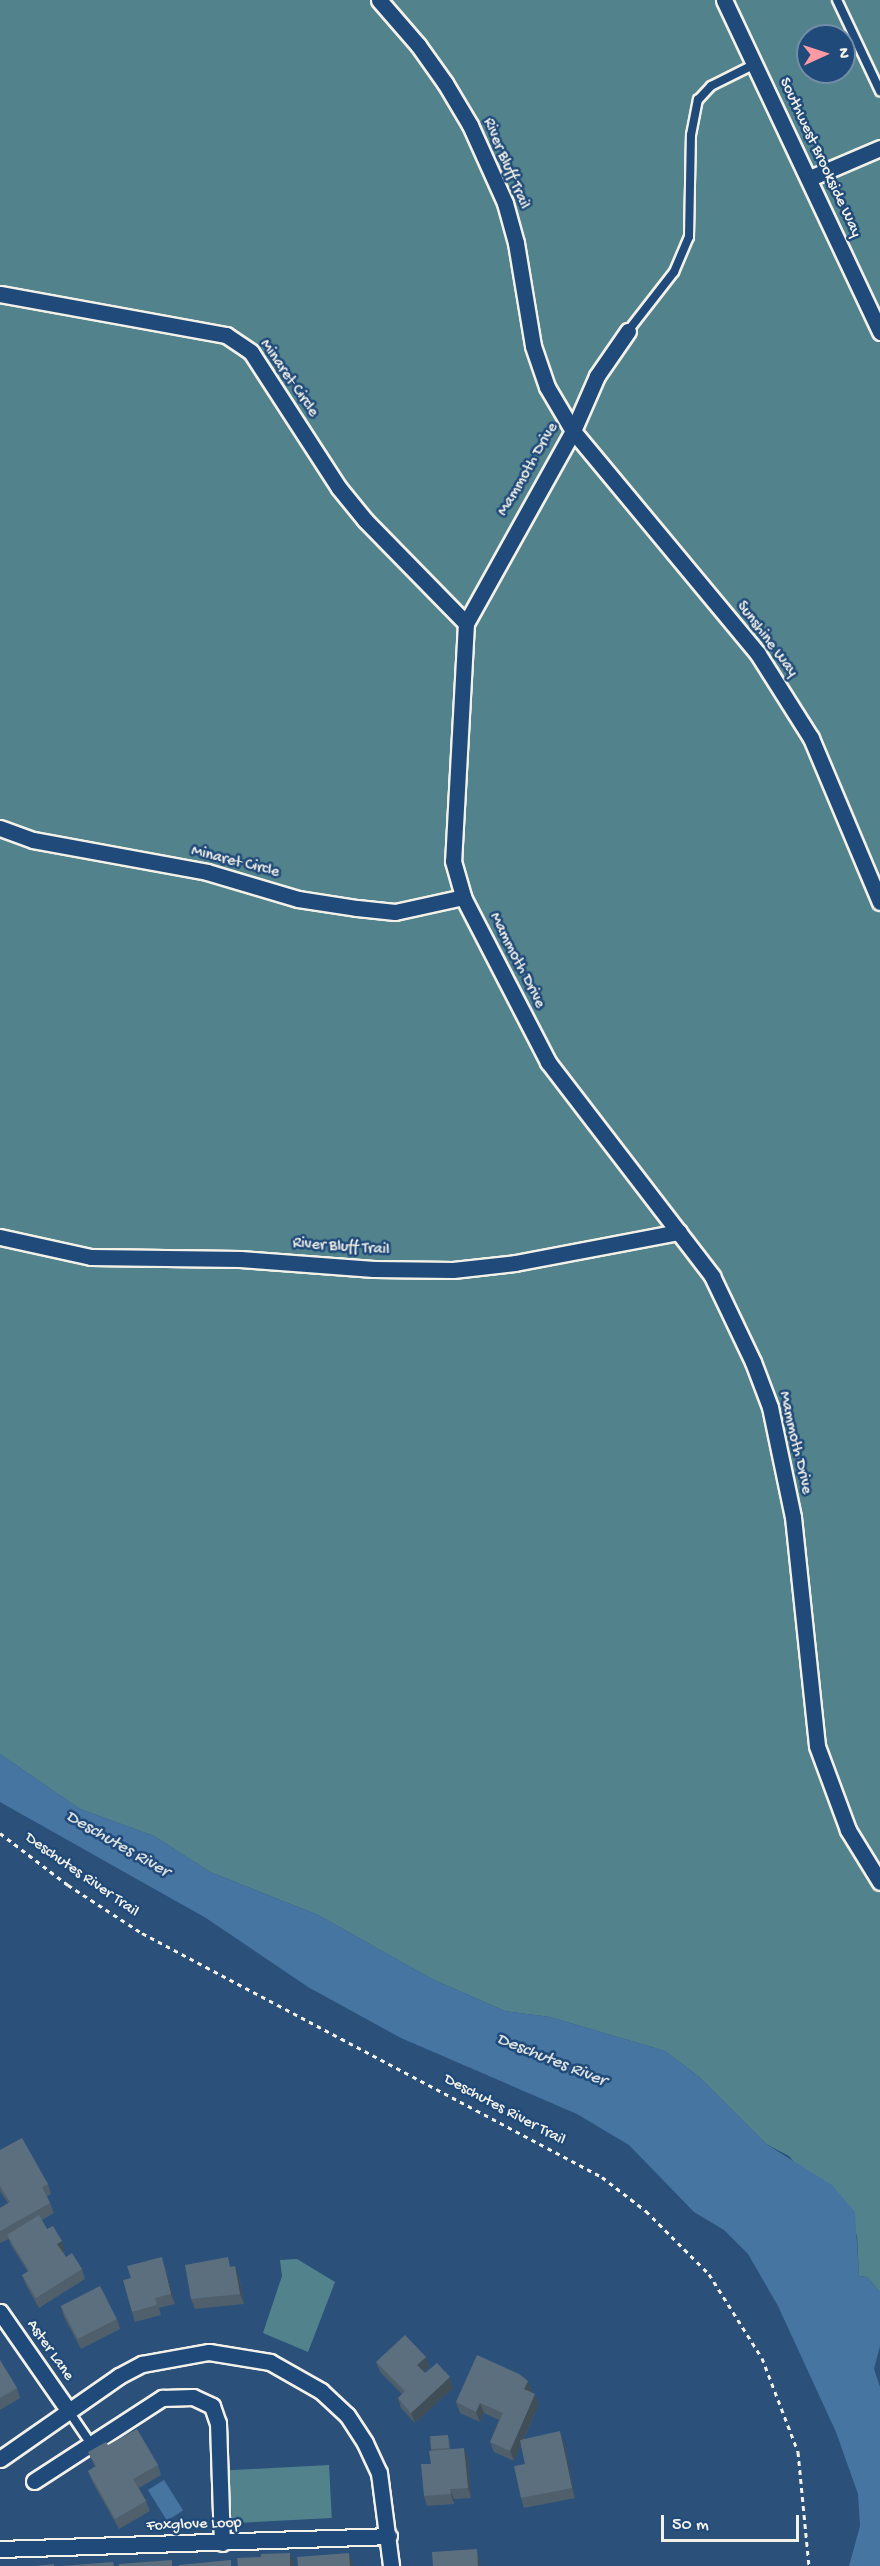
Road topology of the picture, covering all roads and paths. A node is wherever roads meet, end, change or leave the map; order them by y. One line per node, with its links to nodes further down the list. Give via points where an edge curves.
1 (379, 0): 11 (street, River Bluff Trail, via 444,83 501,194 516,243 533,346 547,387)
2 (724, 0): 4 (street, Southwest Brookside Way)
3 (837, 0): 5 (lane)
4 (755, 64): 7 (street, Southwest Brookside Way); 9 (lane, Mammoth Drive, via 711,86 698,100 691,135 689,237 674,272)
5 (880, 91)
6 (880, 148): 7 (street)
7 (810, 178): 10 (street, Southwest Brookside Way)
8 (0, 294): 12 (street, Minaret Circle, via 225,335 251,352 339,488 365,520)
9 (628, 331): 11 (street, Mammoth Drive, via 597,376)
10 (880, 332)
11 (573, 431): 12 (street, Mammoth Drive); 15 (street, Sunshine Way, via 758,654 811,738)
12 (466, 622): 14 (street, Mammoth Drive, via 453,861)
13 (0, 828): 14 (street, Minaret Circle, via 33,840 207,872 298,899 395,912)
14 (463, 897): 16 (street, Mammoth Drive, via 548,1062)
15 (880, 903)
16 (679, 1232): 17 (street, River Bluff Trail, via 515,1263 453,1270 374,1269 240,1259 91,1257); 19 (street, Mammoth Drive, via 712,1276 734,1318 770,1407 793,1517 817,1746 848,1830)
17 (0, 1237)
18 (0, 1833): 29 (path, Deschutes River Trail, via 68,1885 142,1933 602,2177 646,2211 709,2274 762,2358 798,2452)
19 (880, 1882)
20 (0, 2312): 21 (street, Aster Lane)
21 (68, 2410): 22 (lane); 23 (street); 25 (street, via 142,2364 209,2352 270,2362 295,2373 347,2415 380,2473)
22 (91, 2444): 24 (street); 26 (street, via 162,2398 193,2397 212,2406 218,2423)
23 (0, 2459)
24 (34, 2481)
25 (389, 2536): 26 (street, Foxglove Loop); 28 (street)
26 (222, 2543): 27 (street, Foxglove Loop)
27 (0, 2549)
28 (391, 2566)
29 (809, 2566)

